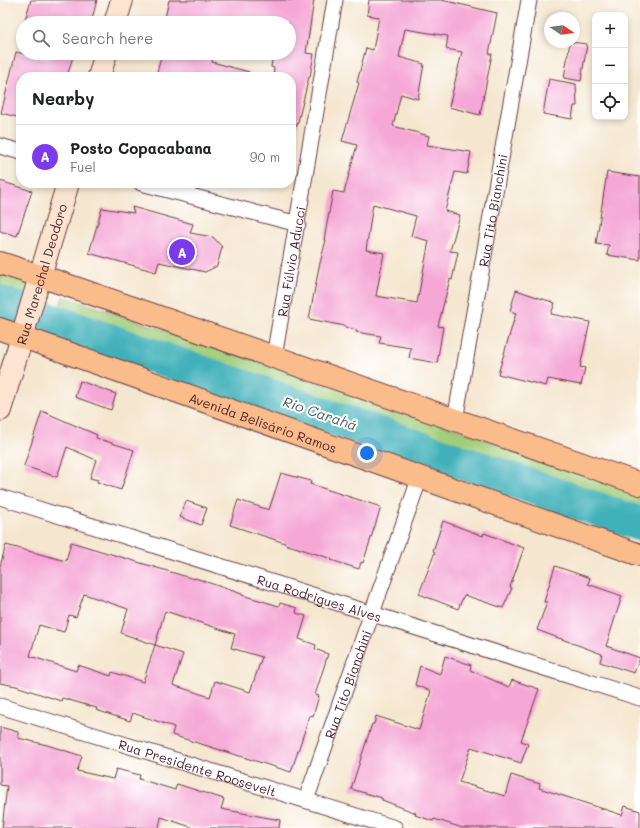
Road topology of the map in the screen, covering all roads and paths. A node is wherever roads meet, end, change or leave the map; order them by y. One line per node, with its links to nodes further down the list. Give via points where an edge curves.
1 (122, 0): 4 (street)
2 (335, 0): 11 (street, Rua Fúlvio Aducci)
3 (529, 0): 18 (street, Rua Tito Bianchini)
4 (117, 16)
5 (104, 60): 6 (street)
6 (100, 72)
7 (0, 146): 8 (street)
8 (16, 151)
9 (66, 188): 13 (street, Rua Marechal Deodoro)
10 (160, 188): 11 (street)
11 (298, 224): 16 (street, Rua Fúlvio Aducci)
12 (0, 263): 13 (main road)
13 (38, 282): 15 (street, Rua Marechal Deodoro); 16 (main road)
14 (0, 329): 15 (main road, Avenida Belisário Ramos)
15 (24, 331): 17 (street, Rua Marechal Deodoro); 19 (main road, Avenida Belisário Ramos)
16 (274, 357): 18 (main road)
17 (0, 410)
18 (455, 420): 20 (main road)
19 (420, 477): 22 (main road, Avenida Belisário Ramos); 23 (street, Rua Tito Bianchini)
20 (640, 484)
21 (0, 497): 23 (street, Rua Rodrigues Alves)
22 (640, 555)
23 (372, 613): 24 (street, Rua Rodrigues Alves); 26 (street, Rua Tito Bianchini)
24 (640, 698)
25 (0, 706): 26 (street, Rua Presidente Roosevelt)
26 (306, 800): 27 (street, Rua Presidente Roosevelt)
27 (395, 828)

